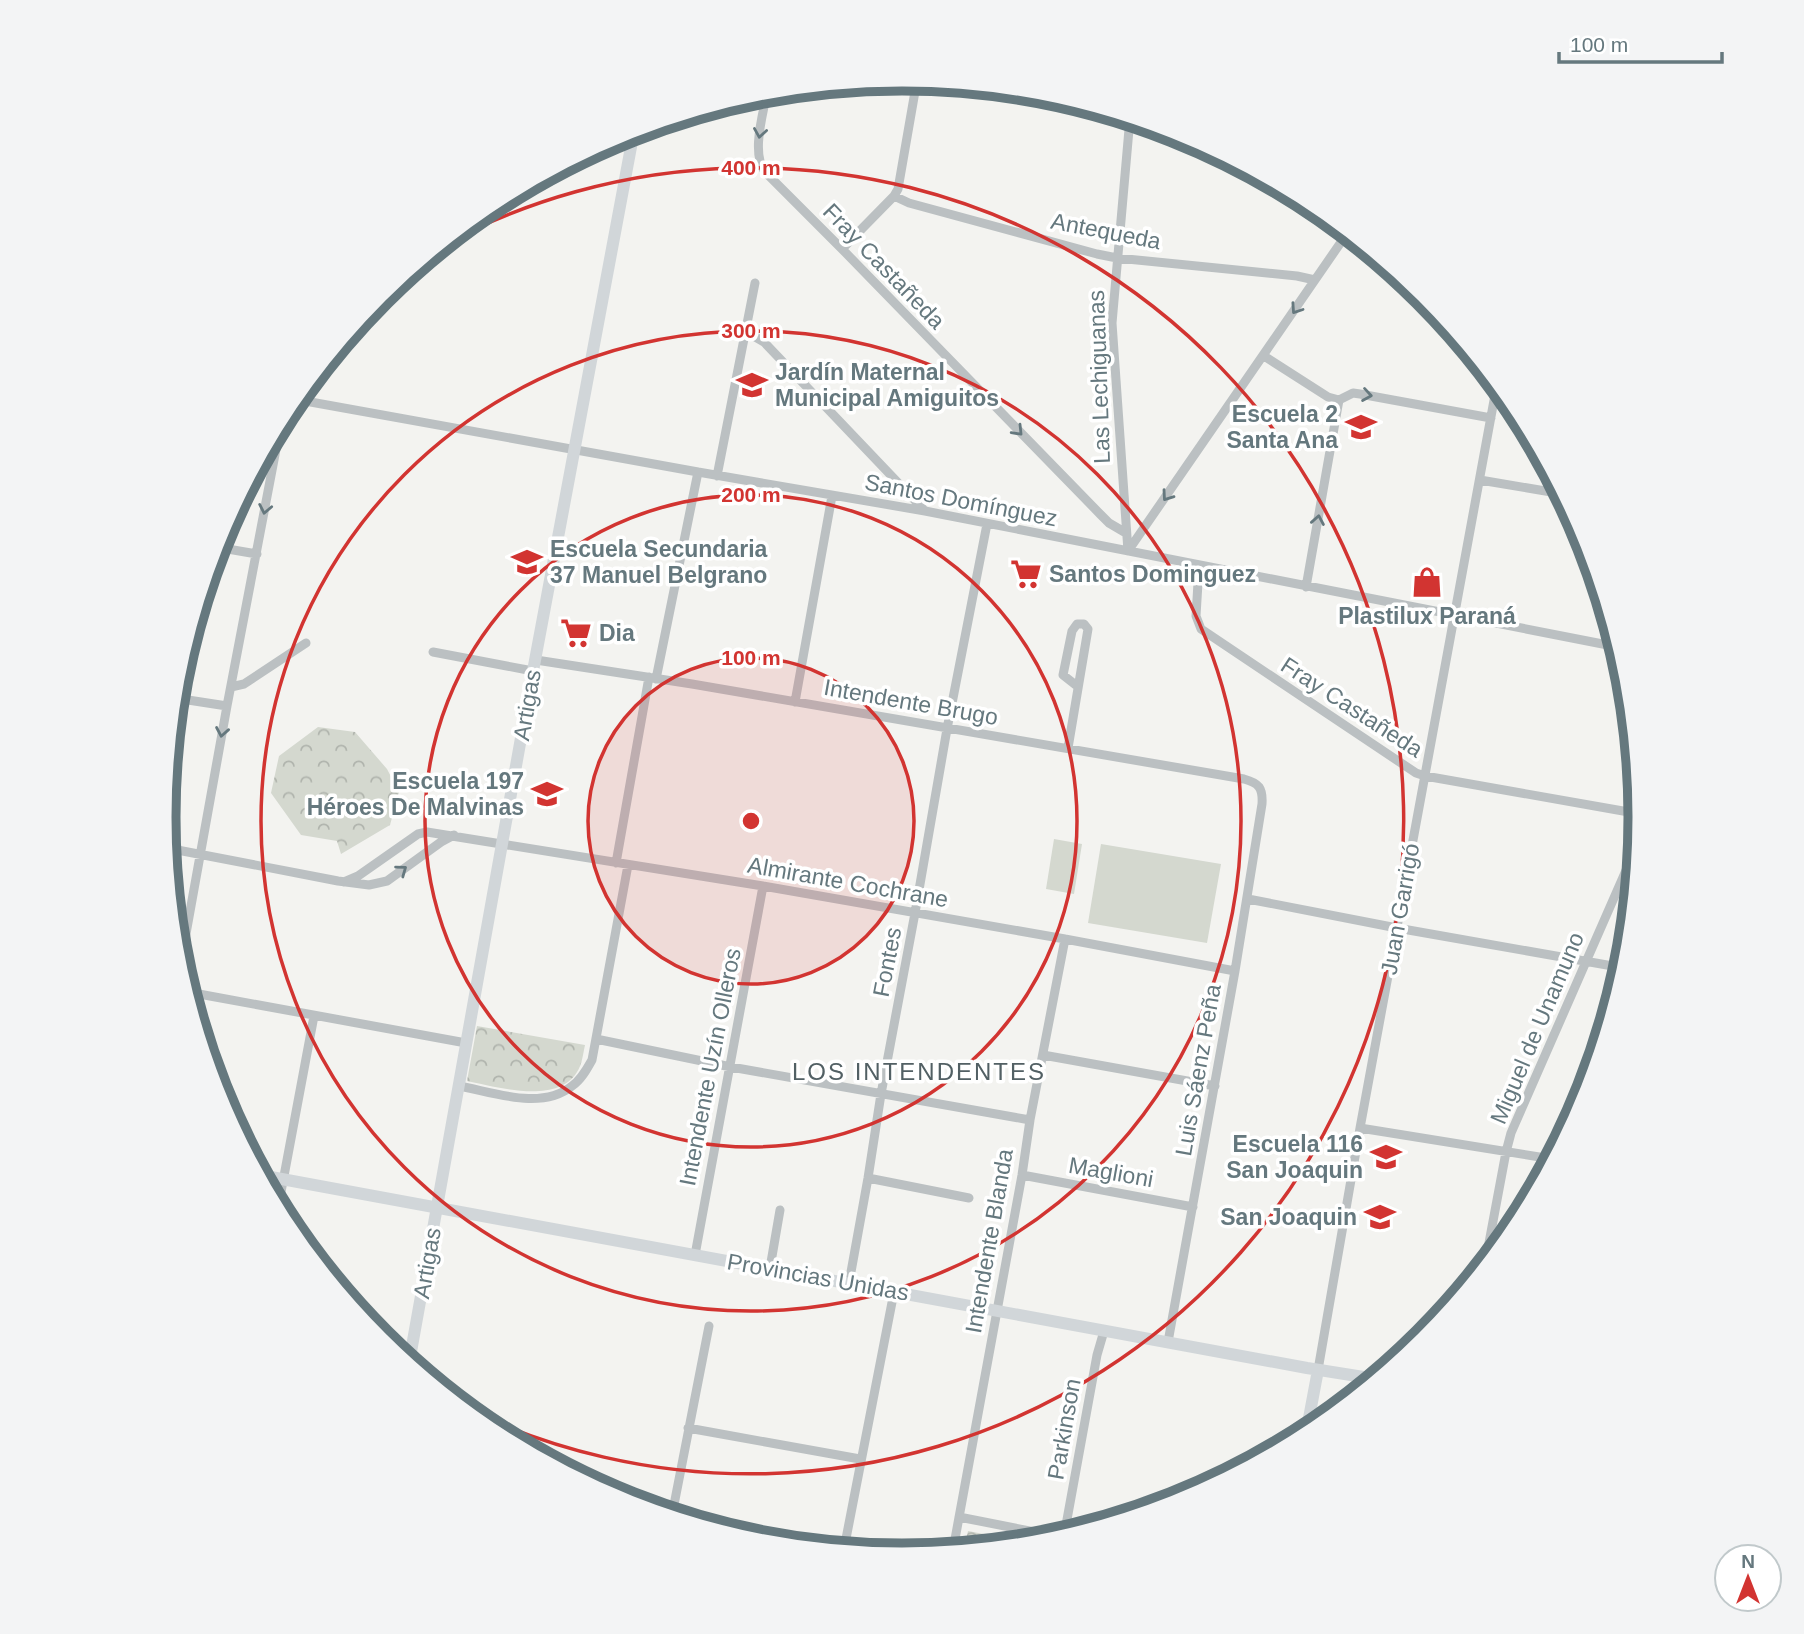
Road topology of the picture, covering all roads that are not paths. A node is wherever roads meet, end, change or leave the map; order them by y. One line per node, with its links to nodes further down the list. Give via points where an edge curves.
1 (915, 92): 5 (street)
2 (765, 104): 7 (street, Fray Castañeda, one-way to 7, via 760,166)
3 (1129, 128): 8 (street, Las Lechiguanas)
4 (632, 143): 18 (street, Artigas)
5 (894, 196): 7 (street); 8 (street, Antequeda)
6 (1343, 240): 9 (street)
7 (842, 249): 26 (street, Fray Castañeda, one-way to 26, via 1101,516)
8 (1117, 258): 9 (street, Antequeda); 26 (street, Las Lechiguanas, via 1112,323)
9 (1315, 281): 12 (street, one-way to 12)
10 (754, 283): 11 (street)
11 (745, 331): 20 (street); 24 (street, via 764,342)
12 (1264, 356): 14 (street); 28 (street, one-way to 28)
13 (1495, 398): 16 (street, Juan Garrigó)
14 (1339, 400): 16 (street, one-way to 16, via 1353,393); 31 (street, one-way to 14)
15 (306, 402): 18 (street, Santos Domínguez)
16 (1491, 418): 21 (street, Juan Garrigó)
17 (276, 449): 29 (street, one-way to 29)
18 (575, 449): 19 (street, Santos Domínguez); 36 (street, Artigas)
19 (698, 472): 20 (street, Santos Domínguez); 37 (street)
20 (717, 476): 23 (street, Santos Domínguez)
21 (1480, 480): 22 (street); 32 (street, Juan Garrigó)
22 (1551, 492)
23 (831, 496): 24 (street, Santos Domínguez); 41 (street)
24 (925, 511): 25 (street, Santos Domínguez)
25 (987, 524): 28 (street, Santos Domínguez); 43 (street, Fontes)
26 (1126, 533): 28 (street, Las Lechiguanas)
27 (227, 549): 29 (street)
28 (1129, 551): 30 (street, Santos Domínguez)
29 (257, 554): 39 (street)
30 (1199, 566): 31 (street, Santos Domínguez); 45 (street, Fray Castañeda, via 1196,616 1201,629)
31 (1306, 587): 32 (street, Santos Domínguez)
32 (1455, 616): 34 (street, Santos Domínguez); 45 (street, Juan Garrigó)
33 (306, 643): 39 (street, via 244,684)
34 (1607, 645)
35 (433, 652): 36 (street, Intendente Brugo)
36 (534, 666): 37 (street, Intendente Brugo); 49 (street, Artigas)
37 (653, 678): 41 (street, Intendente Brugo); 52 (street)
38 (1077, 686): 38 (street, via 1088,629 1084,624 1077,624 1072,631 1063,675); 44 (street)
39 (232, 687): 42 (street)
40 (186, 700): 42 (street)
41 (795, 702): 43 (street, Intendente Brugo)
42 (227, 706): 51 (street, one-way to 51)
43 (947, 729): 44 (street, Intendente Brugo); 58 (street, Fontes)
44 (1068, 748): 46 (street, Intendente Brugo, via 1244,779 1260,787)
45 (1425, 776): 47 (street, Fray Castañeda); 59 (street, Juan Garrigó)
46 (1262, 804): 57 (street, Luis Sáenz Peña)
47 (1628, 811)
48 (454, 835): 49 (street, Almirante Cochrane); 55 (street, Almirante Cochrane, via 418,834); 55 (street, one-way to 48, via 369,885 387,881)
49 (502, 843): 52 (street, Almirante Cochrane); 68 (street, Artigas)
50 (177, 850): 51 (street)
51 (200, 854): 55 (street); 60 (street)
52 (616, 863): 53 (street, Almirante Cochrane)
53 (628, 865): 56 (street, Almirante Cochrane); 67 (street)
54 (1625, 871): 62 (street, Miguel de Unamuno)
55 (344, 882)
56 (763, 886): 58 (street, Almirante Cochrane); 70 (street, Intendente Uzín Olleros)
57 (1248, 898): 59 (street); 64 (street, Luis Sáenz Peña)
58 (915, 913): 61 (street, Almirante Cochrane); 73 (street, Fontes)
59 (1397, 928): 62 (street); 75 (street, Juan Garrigó)
60 (186, 934)
61 (1065, 939): 64 (street, Almirante Cochrane); 69 (street, Intendente Blanda)
62 (1585, 961): 63 (street); 76 (street, Miguel de Unamuno)
63 (1612, 966)
64 (1235, 971): 72 (street, Luis Sáenz Peña)
65 (198, 994): 66 (street)
66 (314, 1016): 68 (street); 81 (street)
67 (596, 1039): 70 (street); 71 (street, via 592,1060 566,1091 529,1099)
68 (467, 1043): 71 (street, Artigas)
69 (1043, 1055): 72 (street); 74 (street, Intendente Blanda)
70 (731, 1067): 73 (street); 88 (street, Intendente Uzín Olleros)
71 (459, 1086): 85 (street, Artigas)
72 (1215, 1086): 84 (street, Luis Sáenz Peña)
73 (881, 1094): 74 (street); 80 (street, Fontes)
74 (1030, 1120): 78 (street, Intendente Blanda)
75 (1360, 1128): 76 (street); 97 (street, Juan Garrigó)
76 (1506, 1152): 77 (street); 87 (street, Miguel de Unamuno)
77 (1542, 1158)
78 (1022, 1175): 84 (street, Maglioni); 92 (street, Intendente Blanda)
79 (271, 1177): 81 (street, Provincias Unidas)
80 (869, 1178): 83 (street); 90 (street, Fontes)
81 (283, 1179): 82 (street); 85 (street, Provincias Unidas)
82 (281, 1192)
83 (969, 1198)
84 (1194, 1207): 95 (street, Luis Sáenz Peña)
85 (437, 1208): 88 (street, Provincias Unidas); 96 (street, Artigas)
86 (780, 1210): 89 (street)
87 (1489, 1244)
88 (695, 1255): 89 (street, Provincias Unidas)
89 (769, 1268): 90 (street, Provincias Unidas)
90 (849, 1283): 91 (street, Provincias Unidas)
91 (894, 1292): 92 (street, Provincias Unidas); 101 (street)
92 (996, 1310): 94 (street, Provincias Unidas); 103 (street, Intendente Blanda)
93 (709, 1326): 100 (street)
94 (1104, 1331): 95 (street, Provincias Unidas); 104 (street, Parkinson)
95 (1168, 1342): 97 (street, Provincias Unidas)
96 (411, 1351)
97 (1318, 1370): 98 (street, Provincias Unidas); 99 (street, Juan Garrigó)
98 (1364, 1377)
99 (1309, 1418)
100 (688, 1428): 101 (street); 102 (street)
101 (860, 1459): 106 (street)
102 (674, 1505)
103 (959, 1517): 105 (street); 107 (street, Intendente Blanda)
104 (1064, 1524)
105 (1034, 1531)
106 (846, 1540)
107 (955, 1541)

